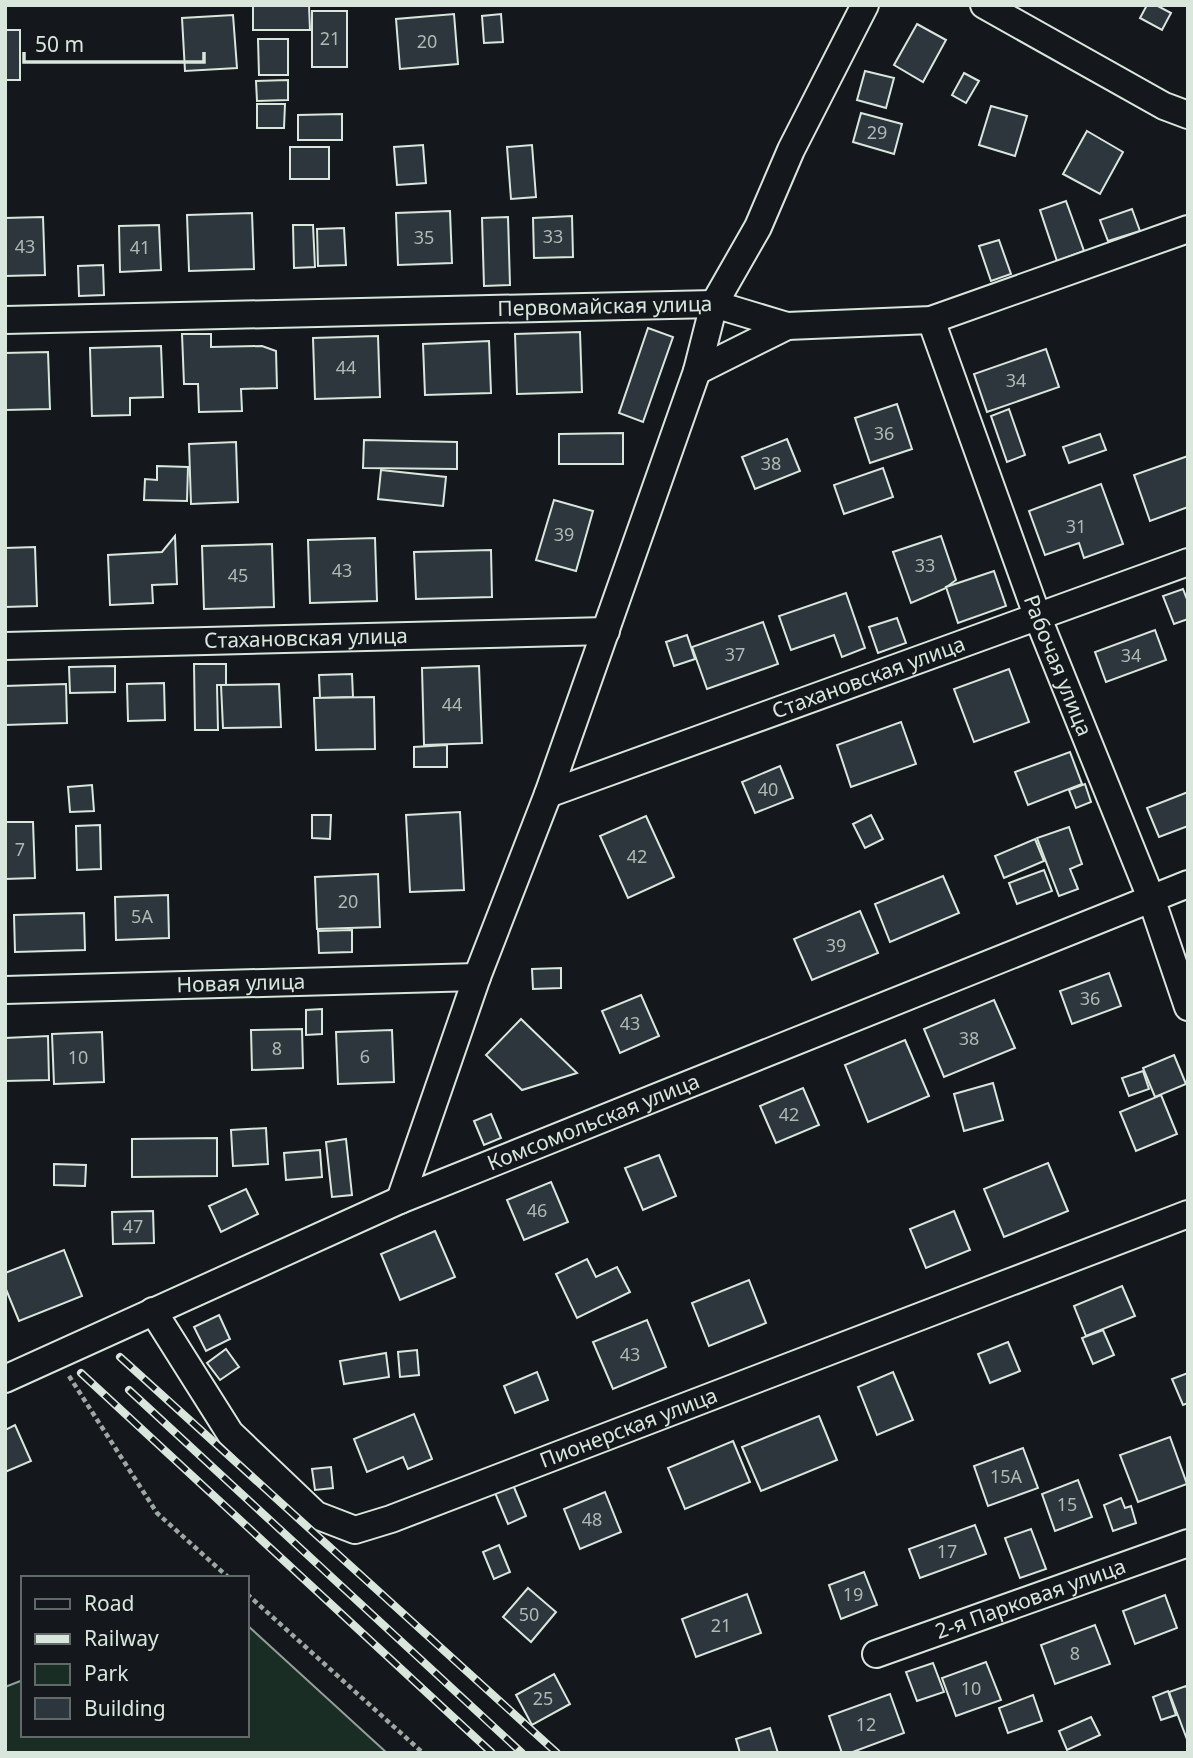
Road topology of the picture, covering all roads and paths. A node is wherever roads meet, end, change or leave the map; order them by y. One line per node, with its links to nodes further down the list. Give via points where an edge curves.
1 (865, 5): 5 (street, via 791,150 758,227)
2 (984, 5): 3 (street)
3 (1188, 115)
4 (1188, 229): 7 (street, Первомайская улица)
5 (714, 304): 6 (street, Первомайская улица); 8 (street, Первомайская улица); 9 (street)
6 (5, 320)
7 (931, 320): 8 (street, Первомайская улица); 11 (street, Рабочая улица)
8 (788, 326): 9 (street)
9 (697, 371): 12 (street)
10 (1188, 562): 11 (street, Стахановская улица)
11 (1038, 618): 14 (street, Стахановская улица); 16 (street, Рабочая улица)
12 (606, 631): 13 (street, Стахановская улица); 14 (street)
13 (5, 646)
14 (548, 794): 17 (street)
15 (1188, 884): 16 (street, Комсомольская улица)
16 (1151, 898): 19 (street, Рабочая улица); 20 (street, Комсомольская улица)
17 (477, 977): 18 (street, Новая улица); 20 (street)
18 (5, 990)
19 (1188, 1007)
20 (400, 1200): 22 (street, Комсомольская улица)
21 (1188, 1214): 22 (street, Пионерская улица, via 355,1530 316,1515 230,1433)
22 (153, 1311): 23 (street, Комсомольская улица)
23 (55, 1355): 24 (street, Комсомольская улица); 26 (path, via 157,1513)
24 (5, 1379)
25 (1188, 1543): 28 (street, 2-я Парковая улица)
26 (227, 1576)
27 (248, 1595): 29 (path)
28 (876, 1654)
29 (423, 1753)

